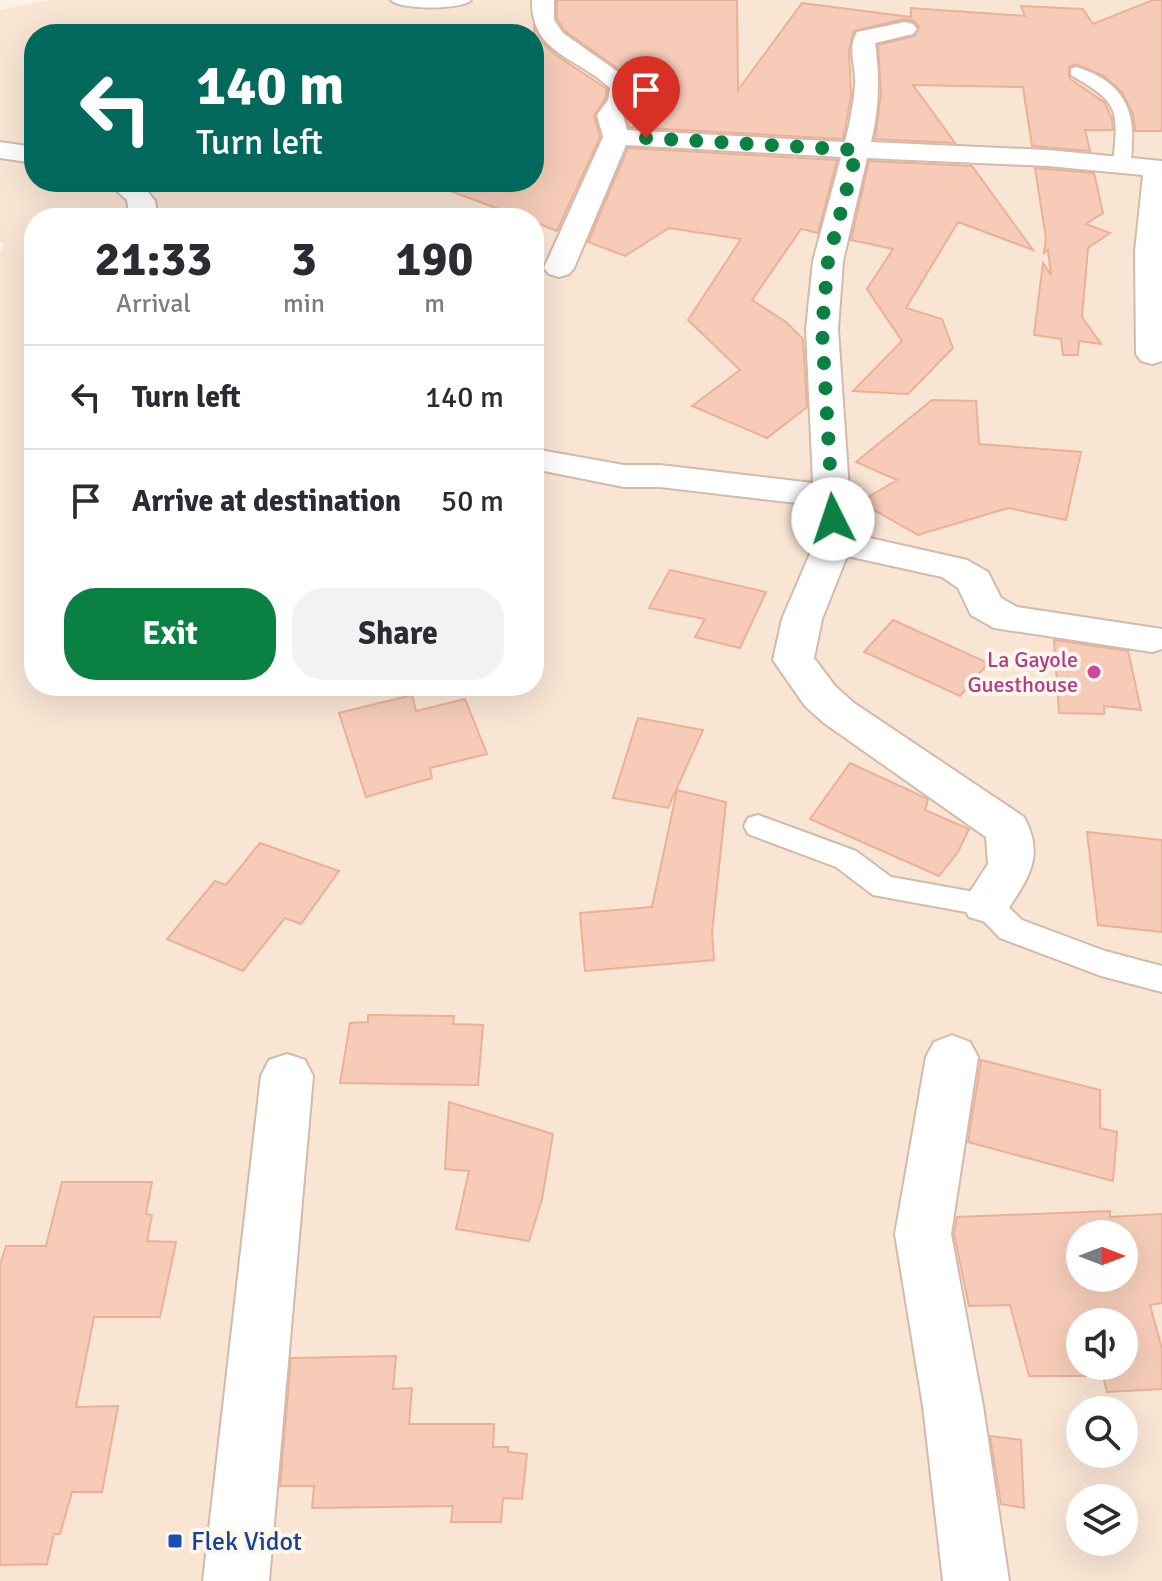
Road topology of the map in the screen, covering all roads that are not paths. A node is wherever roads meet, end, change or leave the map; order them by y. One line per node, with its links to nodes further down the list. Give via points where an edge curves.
1 (402, 0): 2 (street)
2 (460, 0)
3 (543, 0): 6 (street, via 543,20 555,38 622,86 621,100 610,115)
4 (905, 29): 8 (street, via 865,37 868,79)
5 (1076, 72): 10 (lane, via 1122,103)
6 (616, 137): 8 (street); 12 (street)
7 (0, 150): 9 (street)
8 (857, 150): 10 (street); 15 (street, via 828,261 822,329)
9 (24, 154)
10 (1122, 163): 11 (street)
11 (1159, 168): 13 (street, via 1150,252)
12 (559, 268)
13 (1152, 354)
14 (544, 461): 15 (street, via 624,476)
15 (831, 496): 16 (street)
16 (834, 542): 17 (street, via 954,568 974,581 985,606 1008,619); 19 (street, via 802,619 793,660 839,713 1008,829 1011,866)
17 (1152, 639)
18 (758, 826): 19 (lane, via 846,859 883,887)
19 (986, 904): 20 (lane, via 1011,929)
20 (1162, 979)
21 (952, 1057): 24 (street, via 923,1234)
22 (287, 1076): 23 (street)
23 (236, 1581)
24 (976, 1581)

